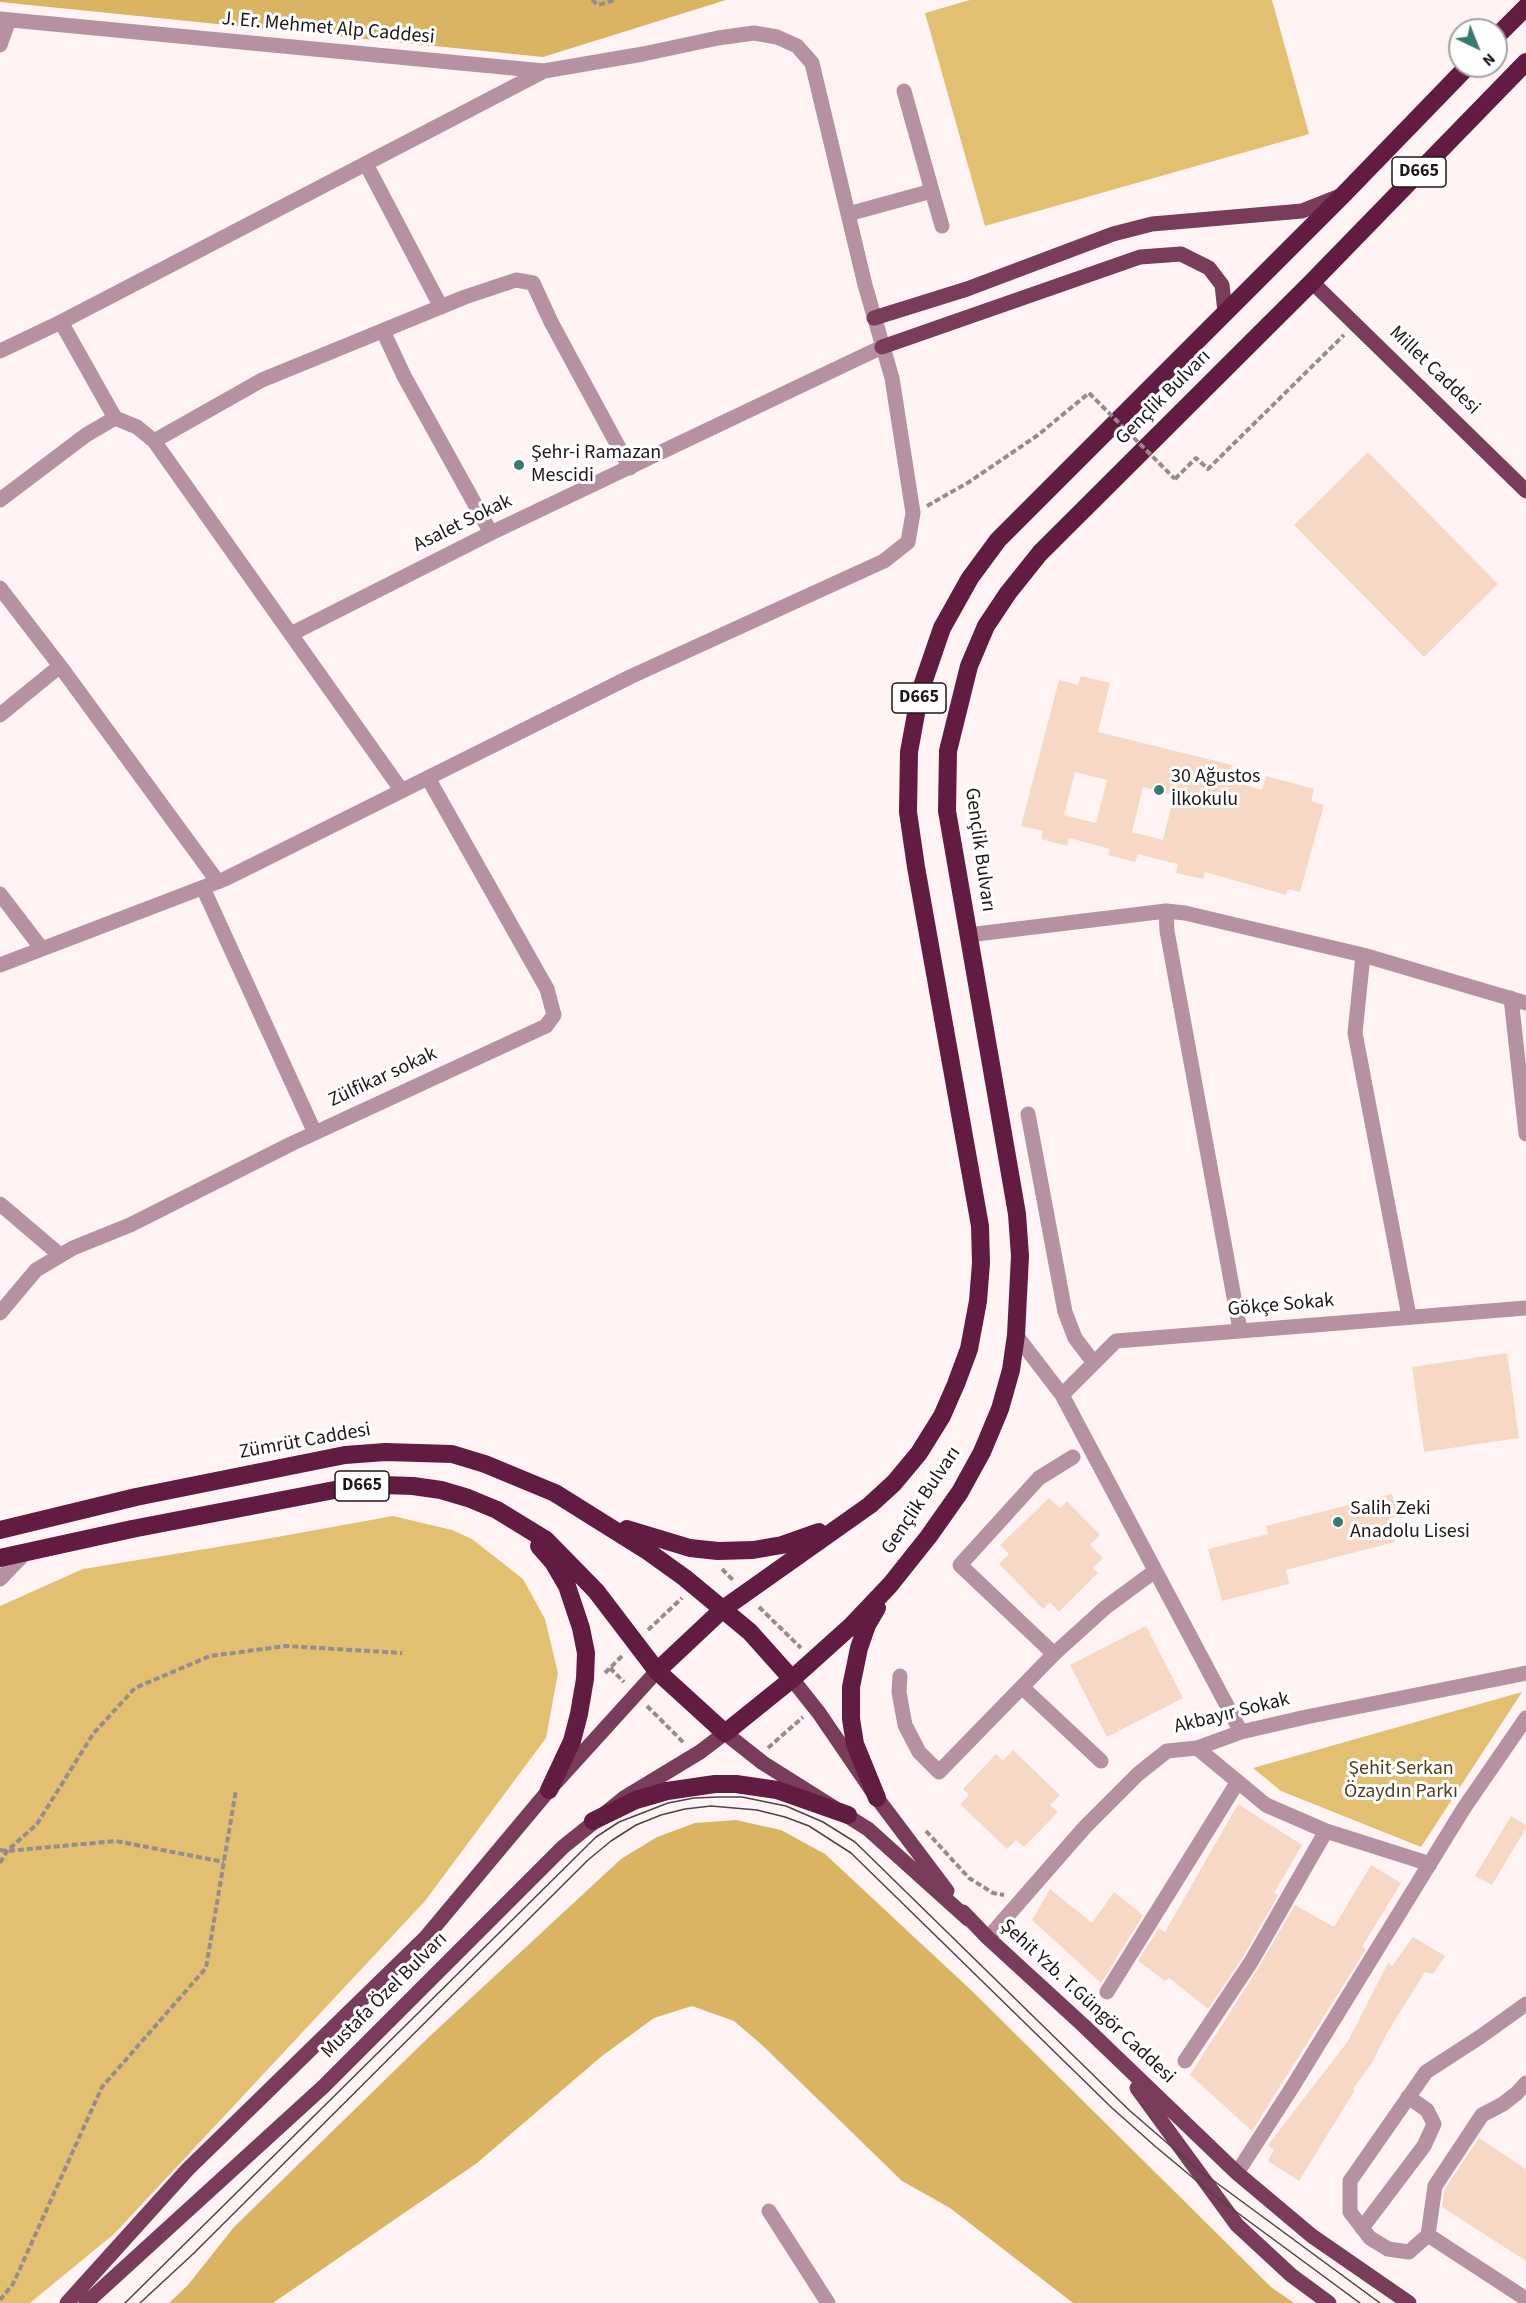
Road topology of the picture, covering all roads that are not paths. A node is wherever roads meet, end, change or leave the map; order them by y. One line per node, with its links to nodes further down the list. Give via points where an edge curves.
1 (1526, 7): 3 (highway)
2 (4, 20): 4 (street); 6 (street, J. Er. Mehmet Alp Caddesi)
3 (1508, 25)
4 (0, 45)
5 (1526, 62): 14 (highway, Gençlik Bulvarı / D665)
6 (544, 71): 9 (street); 12 (street, via 754,33 797,46 812,63)
7 (1456, 78): 11 (highway, Gençlik Bulvarı / D665)
8 (904, 91): 10 (street)
9 (366, 164): 15 (street); 18 (street)
10 (932, 191): 12 (street); 13 (street)
11 (1342, 195): 16 (highway, Gençlik Bulvarı / D665); 17 (main road, via 1302,211 1152,224 1113,234 967,289)
12 (848, 214): 17 (street)
13 (942, 226)
14 (1312, 282): 25 (main road, Millet Caddesi); 37 (highway, Gençlik Bulvarı / D665, via 1040,553 986,626 969,666 948,751 947,811)
15 (441, 307): 19 (street); 24 (street, via 516,280 533,283)
16 (1225, 312): 20 (main road, via 1222,285 1209,268 1181,254 1140,257); 56 (highway, Gençlik Bulvarı / D665, via 998,540 970,578 942,628 920,692 909,752 908,812 980,1226 981,1263 969,1349 942,1416 894,1483)
17 (874, 318): 20 (street)
18 (61, 322): 21 (street); 22 (street)
19 (383, 331): 23 (street, via 262,380); 27 (street)
20 (882, 347): 24 (street, Asalet Sokak); 32 (street, via 892,378 913,513 908,542 884,561 632,676)
21 (0, 351)
22 (114, 418): 23 (street, via 137,427); 26 (street)
23 (154, 441): 29 (street)
24 (630, 468): 27 (street, Asalet Sokak)
25 (1526, 491)
26 (0, 500)
27 (491, 533): 29 (street, Asalet Sokak)
28 (0, 588): 30 (street)
29 (291, 634): 33 (street)
30 (60, 666): 31 (street); 34 (street)
31 (0, 715)
32 (428, 778): 33 (street); 44 (street, Zülfikar sokak, via 547,989 554,1015 546,1026)
33 (402, 791): 34 (street)
34 (210, 885): 38 (street); 44 (street)
35 (0, 894): 38 (street)
36 (1166, 911): 37 (street); 39 (street); 51 (street)
37 (968, 934): 52 (highway, Gençlik Bulvarı / D665, via 1017,1214 1020,1256)
38 (42, 949): 40 (street)
39 (1363, 955): 41 (street); 50 (street, via 1355,1034)
40 (0, 965)
41 (1510, 998): 42 (street); 45 (street)
42 (1526, 1003)
43 (1029, 1114): 53 (street, via 1065,1312 1075,1338)
44 (315, 1133): 47 (street, Zülfikar sokak, via 130,1226)
45 (1526, 1134)
46 (0, 1204): 47 (street)
47 (60, 1255): 49 (street, Zülfikar sokak, via 36,1270)
48 (1526, 1308): 50 (street, Gökçe Sokak)
49 (0, 1313)
50 (1409, 1316): 51 (street, Gökçe Sokak)
51 (1240, 1330): 53 (street, Gökçe Sokak, via 1116,1341)
52 (1016, 1335): 54 (street); 64 (highway, Gençlik Bulvarı / D665, via 1000,1408 982,1452 960,1492)
53 (1094, 1363): 54 (street, Gökçe Sokak)
54 (1062, 1395): 62 (street)
55 (1072, 1457): 66 (street, via 1039,1478 960,1565)
56 (870, 1505): 58 (highway, via 808,1537 753,1550 690,1548); 65 (highway, Gençlik Bulvarı)
57 (497, 1510): 60 (highway, D665, via 441,1490 383,1485 350,1487); 67 (highway, D665, via 560,1553 596,1591); 78 (highway, via 553,1562 567,1586 586,1653 585,1679 572,1742)
58 (598, 1519): 59 (highway, Zümrüt Caddesi / D665, via 555,1493 485,1464 452,1454 385,1452 345,1455 136,1497); 65 (highway, Zümrüt Caddesi)
59 (0, 1530)
60 (26, 1552): 61 (highway, D665); 63 (street)
61 (0, 1558)
62 (1155, 1571): 66 (street, via 1106,1607); 73 (street)
63 (0, 1578)
64 (890, 1585): 70 (highway, Gençlik Bulvarı / D665); 79 (highway, via 867,1625 850,1687 855,1744)
65 (723, 1609): 67 (highway, Gençlik Bulvarı); 70 (highway, Zümrüt Caddesi, via 750,1632)
66 (1054, 1654): 71 (street)
67 (657, 1671): 74 (highway, D665); 78 (main road)
68 (1526, 1673): 73 (street, Akbayır Sokak)
69 (900, 1676): 71 (street, via 905,1725 919,1752 939,1772)
70 (792, 1679): 74 (highway, D665); 79 (main road, Şehit Yzb. T.Güngör Caddesi)
71 (1022, 1687): 76 (street)
72 (1526, 1718): 83 (street)
73 (1241, 1732): 75 (street, Akbayır Sokak)
74 (725, 1733): 80 (main road, via 762,1763); 81 (main road, Mustafa Özel Bulvarı)
75 (1197, 1748): 77 (street); 85 (street, Akbayır Sokak, via 1167,1751 1138,1774 1085,1827)
76 (1101, 1761)
77 (1237, 1783): 82 (street, via 1266,1805); 86 (street)
78 (549, 1790): 97 (main road, via 426,1937 188,2169)
79 (877, 1798): 84 (main road, Şehit Yzb. T.Güngör Caddesi)
80 (848, 1815): 81 (highway, via 777,1790 725,1784 667,1791 636,1800); 84 (main road)
81 (593, 1821): 98 (main road, Mustafa Özel Bulvarı, via 323,2087)
82 (1326, 1831): 83 (street); 89 (street, via 1251,1962)
83 (1430, 1864): 92 (street)
84 (968, 1919): 85 (main road, Şehit Yzb. T.Güngör Caddesi)
85 (988, 1938): 88 (main road, Şehit Yzb. T.Güngör Caddesi)
86 (1107, 1992)
87 (1526, 2004): 91 (street, via 1426,2072)
88 (1113, 2054): 92 (main road, Şehit Yzb. T.Güngör Caddesi); 100 (main road, via 1237,2225 1291,2275)
89 (1185, 2061)
90 (1523, 2091): 95 (street, via 1482,2115 1435,2186)
91 (1408, 2097): 94 (street, via 1350,2181 1350,2212); 94 (street, via 1427,2110 1434,2124 1424,2146)
92 (1237, 2173): 101 (main road, Şehit Yzb. T.Güngör Caddesi, via 1312,2236)
93 (769, 2211): 99 (street)
94 (1362, 2229): 95 (street, via 1388,2250 1409,2252)
95 (1428, 2235): 96 (street)
96 (1526, 2299)
97 (67, 2303)
98 (86, 2303)
99 (828, 2303)
100 (1329, 2303)
101 (1409, 2303)

